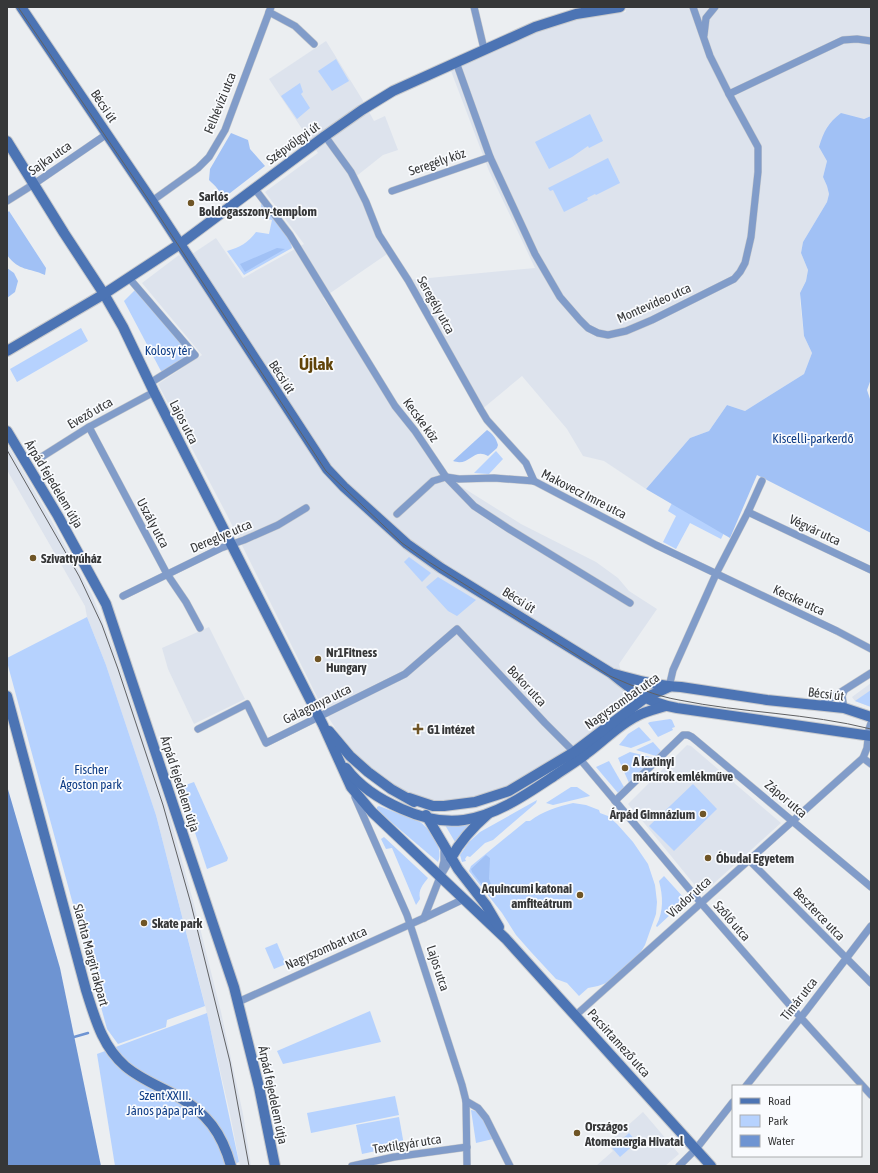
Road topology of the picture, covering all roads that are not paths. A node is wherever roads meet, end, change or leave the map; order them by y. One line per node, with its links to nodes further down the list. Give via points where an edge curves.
1 (21, 7): 14 (main road, Bécsi út)
2 (474, 7): 11 (street)
3 (620, 7): 7 (main road, Szépvölgyi út)
4 (694, 7): 8 (street, Montevideo utca)
5 (715, 7): 8 (street, via 706,18)
6 (270, 10): 10 (street, Felhévízi utca, via 295,26); 22 (street, Felhévízi utca, via 225,130 209,157)
7 (576, 11): 11 (main road, Szépvölgyi út)
8 (704, 37): 13 (street, Montevideo utca, via 710,56)
9 (871, 41): 13 (street, via 843,40)
10 (314, 44)
11 (484, 49): 12 (main road, Szépvölgyi út)
12 (456, 62): 15 (main road, Szépvölgyi út, via 393,91); 17 (street, Montevideo utca)
13 (729, 94): 17 (street, Montevideo utca, via 758,147 751,236 745,263 734,279 626,331 608,335 592,330 560,297 535,254)
14 (106, 134): 18 (street, Sajka utca); 22 (main road, Bécsi út)
15 (325, 136): 19 (main road, Szépvölgyi út); 32 (street, Seregély utca, via 352,172 379,235 408,280 487,420 526,463)
16 (7, 141): 18 (main road, Lajos utca)
17 (490, 156): 20 (street, Seregély köz)
18 (34, 184): 21 (street, Sajka utca); 25 (main road, Lajos utca)
19 (254, 188): 23 (main road, Szépvölgyi út); 31 (street, Kecske köz, via 290,235 395,406)
20 (392, 190)
21 (7, 201)
22 (152, 201): 23 (main road, Bécsi út)
23 (180, 244): 24 (main road, Szépvölgyi út); 46 (main road, Bécsi út, via 327,470 344,487 407,544 441,568)
24 (129, 278): 25 (main road, Szépvölgyi út); 27 (street, via 195,355)
25 (104, 294): 26 (main road, Szépvölgyi út); 27 (main road, Lajos utca)
26 (7, 351)
27 (152, 387): 28 (street, Evező utca); 37 (main road, Lajos utca)
28 (89, 427): 30 (street, Evező utca); 39 (street, Uszály utca)
29 (7, 430): 86 (main road, Árpád fejedelem útja, via 106,604)
30 (40, 458)
31 (446, 477): 32 (street, Makovecz Imre utca); 36 (street, via 433,481); 42 (street, Kecske köz, via 474,506)
32 (534, 480): 40 (street, Makovecz Imre utca)
33 (762, 481): 35 (street, Nagyszombat utca)
34 (306, 508): 37 (street, Dereglye utca, via 278,525)
35 (748, 512): 38 (street, Végvár utca); 40 (street, Nagyszombat utca)
36 (397, 514)
37 (232, 544): 39 (street, Dereglye utca); 58 (main road, Lajos utca)
38 (871, 570)
39 (167, 574): 41 (street, Dereglye utca); 43 (street, Uszály utca)
40 (716, 574): 45 (street, Kecske utca); 48 (street, Nagyszombat utca, via 673,670)
41 (123, 596)
42 (630, 603)
43 (200, 628)
44 (457, 629): 58 (street, Galagonya utca, via 405,674); 63 (street, Bokor utca)
45 (871, 649)
46 (611, 673): 48 (main road, Bécsi út); 49 (main road, Bécsi út)
47 (871, 673): 50 (street)
48 (669, 687): 52 (main road, Nagyszombat utca); 55 (main road, Bécsi út)
49 (631, 691): 52 (main road, Bécsi út); 53 (main road, via 635,697)
50 (844, 691): 55 (street); 56 (street)
51 (7, 696): 97 (main road, Slachta Margit rakpart, via 86,990 104,1040 125,1066 198,1110 221,1137)
52 (645, 698): 53 (main road, Nagyszombat utca); 54 (main road, Bécsi út)
53 (632, 706): 63 (main road, Nagyszombat utca)
54 (666, 706): 61 (main road, Bécsi út); 63 (main road, Nagyszombat utca, via 631,719)
55 (819, 706): 56 (main road, Bécsi út)
56 (844, 708): 57 (main road, Bécsi út)
57 (871, 716)
58 (321, 721): 60 (street, Galagonya utca, via 266,743 247,704); 62 (main road, Lajos utca); 67 (main road, Lajos utca, via 350,756 368,772 391,789)
59 (871, 723): 61 (street)
60 (198, 729)
61 (869, 736): 64 (street)
62 (336, 753): 66 (main road, Lajos utca); 71 (main road, Nagyszombat utca, via 350,773 371,792 387,802)
63 (577, 755): 67 (main road, Nagyszombat utca, via 491,798 433,806); 68 (street, Szőlő utca); 70 (main road, Nagyszombat utca, via 513,801)
64 (863, 758): 65 (street); 72 (street, Viador utca)
65 (871, 764)
66 (351, 787): 69 (main road, Lajos utca); 81 (street, Lajos utca)
67 (409, 798): 71 (main road, Pacsirtamező utca)
68 (615, 801): 72 (street, Zápor utca, via 683,735 688,735); 79 (street, Szőlő utca)
69 (372, 812): 76 (main road, Pacsirtamező utca)
70 (490, 812): 71 (main road, Nagyszombat utca, via 464,820); 74 (main road, Nagyszombat utca, via 472,828)
71 (428, 819): 73 (main road, Pacsirtamező utca)
72 (794, 821): 75 (street, Viador utca); 77 (street, Zápor utca)
73 (444, 845): 74 (main road, Pacsirtamező utca); 76 (street, Nagyszombat utca)
74 (451, 858): 76 (street, Nagyszombat utca); 83 (main road, Pacsirtamező utca, via 486,905)
75 (749, 860): 79 (street, Viador utca); 84 (street, Beszterce utca)
76 (440, 877): 78 (main road, Pacsirtamező utca); 80 (street, Nagyszombat utca)
77 (871, 887)
78 (464, 899): 80 (street, Nagyszombat utca); 83 (main road, Pacsirtamező utca)
79 (700, 903): 87 (street, Viador utca); 88 (street, Szőlő utca)
80 (424, 918): 81 (street, Nagyszombat utca)
81 (410, 925): 86 (street, Nagyszombat utca); 93 (street, Lajos utca)
82 (871, 926): 84 (street, Tímár utca)
83 (506, 939): 87 (main road, Pacsirtamező utca)
84 (845, 958): 85 (street, Beszterce utca); 88 (street, Tímár utca)
85 (871, 983)
86 (238, 1002): 98 (main road, Árpád fejedelem útja)
87 (576, 1015): 96 (main road, Pacsirtamező utca)
88 (800, 1018): 89 (street, Tímár utca); 91 (street, Szőlő utca)
89 (747, 1085)
90 (862, 1085): 92 (street, Szőlő utca)
91 (862, 1085)
92 (871, 1095)
93 (466, 1100): 95 (street, Lajos utca); 101 (street, via 478,1108 486,1118)
94 (732, 1103): 96 (street)
95 (467, 1147): 99 (street, Textilgyár utca, via 394,1156); 100 (street, Lajos utca)
96 (696, 1149): 102 (street); 103 (main road, Pacsirtamező utca)
97 (231, 1166)
98 (275, 1166)
99 (352, 1166)
100 (467, 1166)
101 (510, 1166)
102 (679, 1166)
103 (711, 1166)

